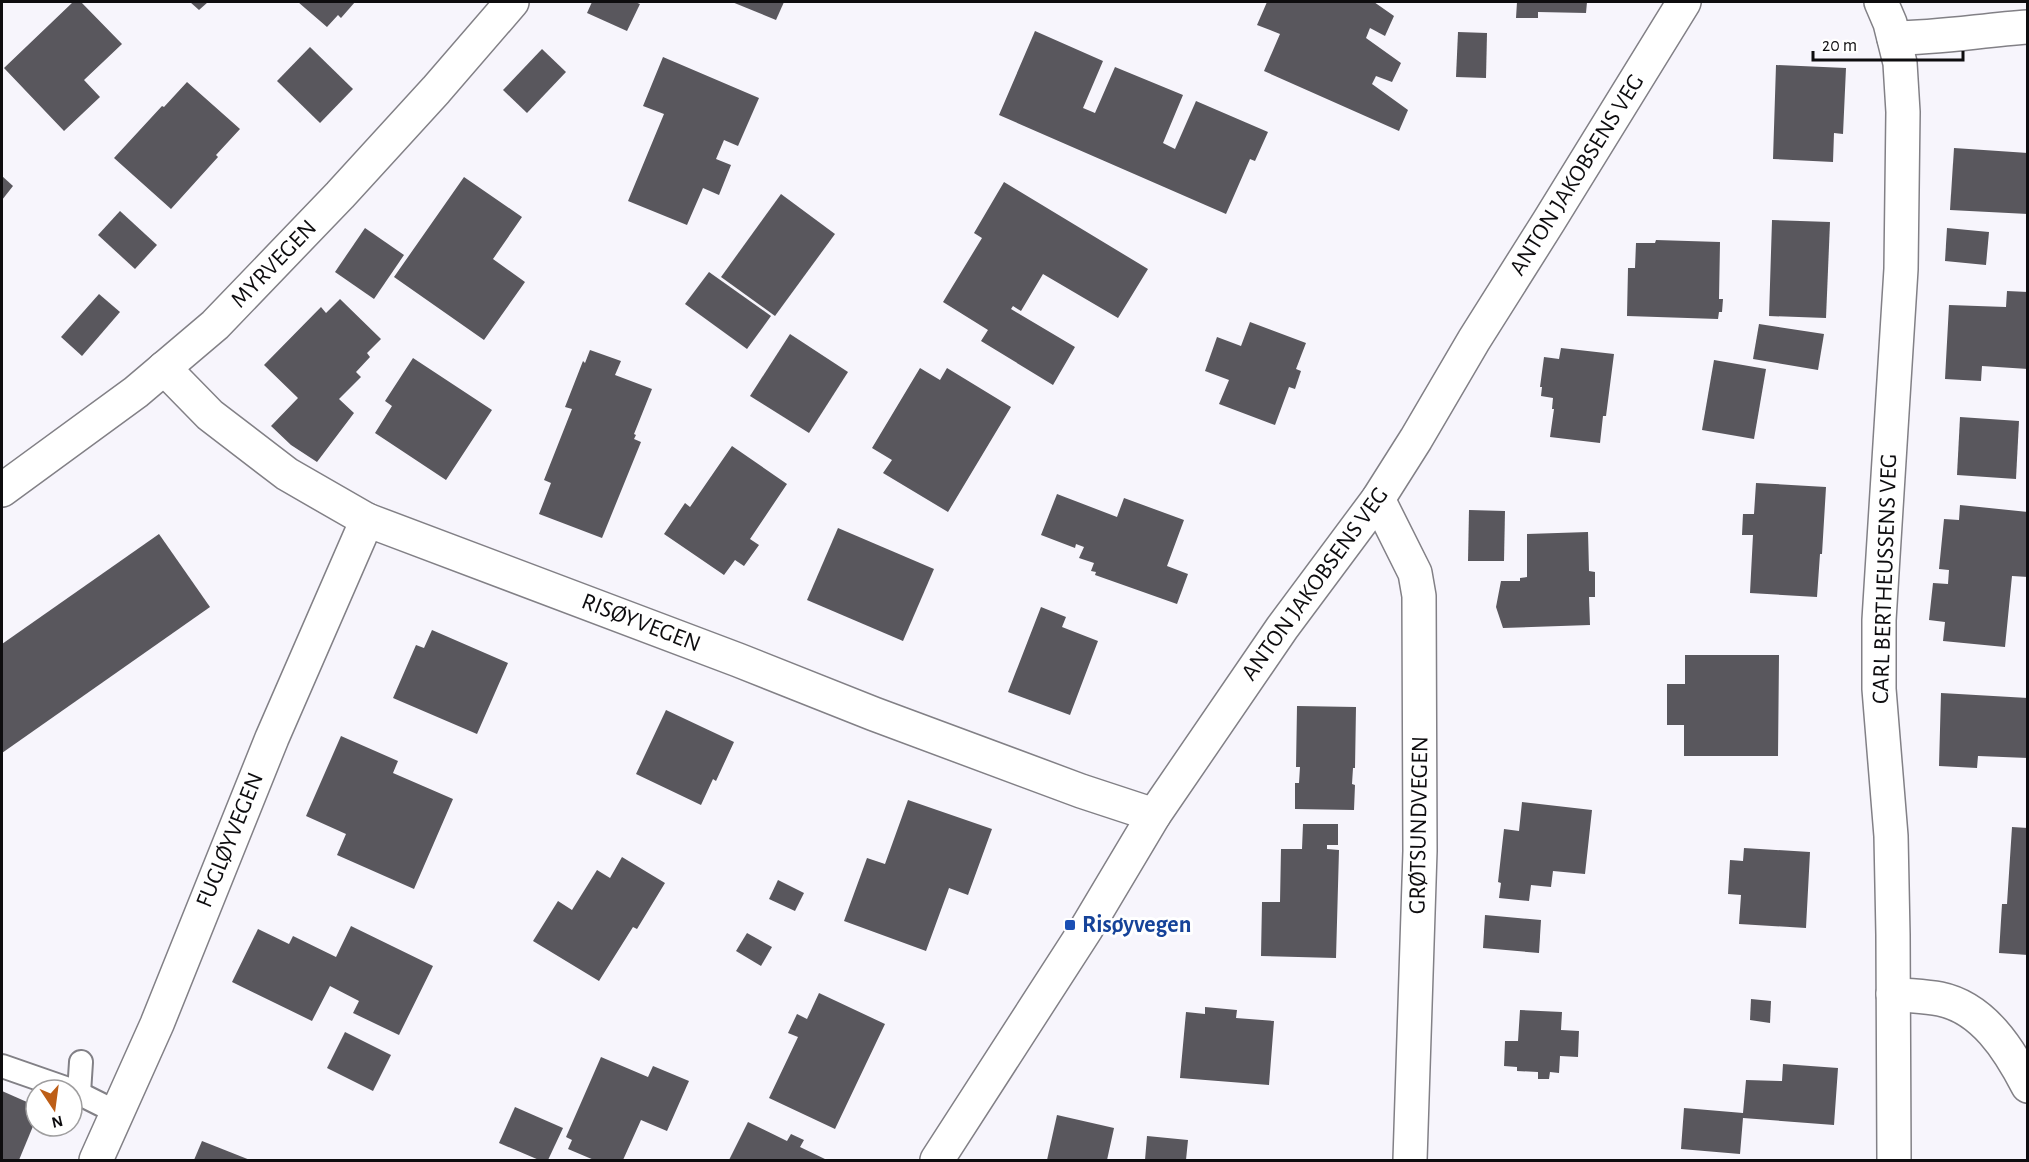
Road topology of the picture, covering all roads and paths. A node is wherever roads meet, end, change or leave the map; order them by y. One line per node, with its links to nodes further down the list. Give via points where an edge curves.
1 (512, 2): 6 (street, MYRVEGEN, via 340,195 215,325)
2 (1684, 2): 8 (street, ANTON JAKOBSENS VEG)
3 (1881, 2): 5 (street, CARL BERTHEUSSENS VEG)
4 (2028, 27): 5 (street)
5 (1894, 38): 11 (street, CARL BERTHEUSSENS VEG, via 1904,112 1904,181 1879,620 1883,748 1891,836)
6 (164, 368): 7 (street, MYRVEGEN); 9 (street, RISØYVEGEN, via 210,415 287,474)
7 (2, 489)
8 (1378, 499): 10 (street, ANTON JAKOBSENS VEG, via 1282,628); 21 (street, GRØTSUNDVEGEN, via 1415,573 1419,596 1420,851)
9 (367, 520): 10 (street, RISØYVEGEN, via 874,714); 18 (street, FUGLØYVEGEN, via 268,748 157,1024)
10 (1154, 815): 20 (street, ANTON JAKOBSENS VEG)
11 (1893, 994): 16 (street, via 1940,999 1975,1015 1997,1036); 22 (street, CARL BERTHEUSSENS VEG)
12 (81, 1062): 15 (lane)
13 (2, 1066): 14 (lane)
14 (37, 1078)
15 (77, 1078)
16 (2028, 1086)
17 (84, 1096): 18 (lane)
18 (116, 1112): 19 (street, FUGLØYVEGEN)
19 (96, 1161)
20 (937, 1161)
21 (1410, 1161)
22 (1894, 1161)

